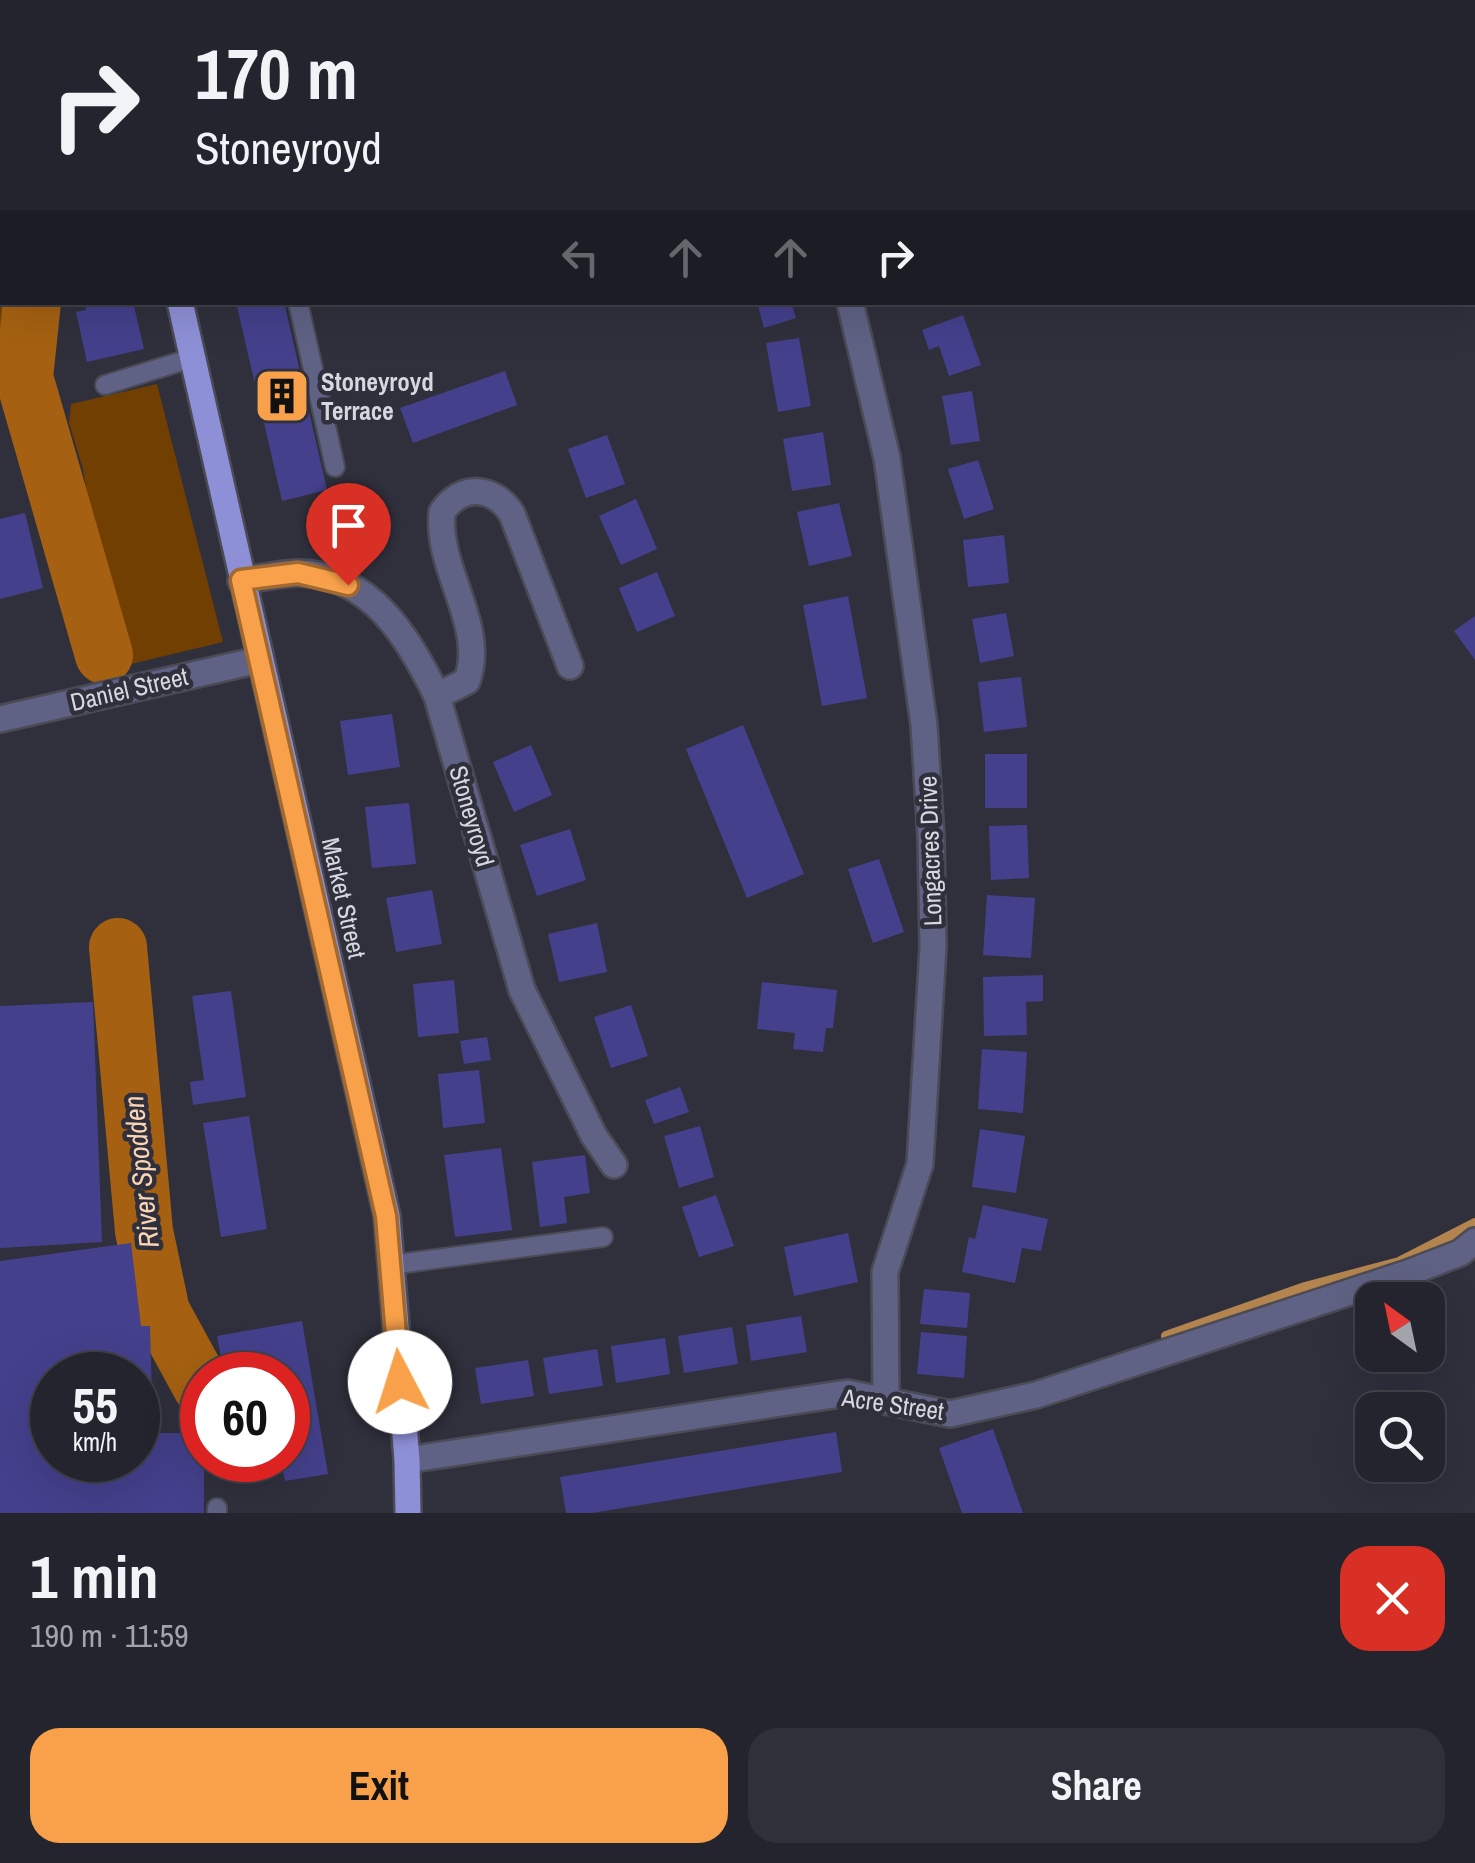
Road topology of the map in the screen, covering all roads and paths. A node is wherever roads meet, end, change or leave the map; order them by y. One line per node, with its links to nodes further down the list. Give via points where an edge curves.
1 (181, 305): 4 (main road, Market Street)
2 (299, 305): 6 (lane)
3 (851, 305): 16 (street, Longacres Drive, via 886,458 924,725 931,838 933,947 920,1164 885,1272)
4 (192, 358): 5 (lane); 7 (main road, Market Street)
5 (105, 385)
6 (334, 466)
7 (241, 580): 8 (main road, Market Street); 10 (street, Stoneyroyd, via 298,573 348,585 372,599 418,657)
8 (259, 660): 11 (street, Daniel Street); 15 (main road, Market Street, via 386,1216)
9 (570, 666): 10 (street, via 512,514 491,492 477,491 442,512 442,540 473,664 467,681)
10 (437, 696): 12 (street, Stoneyroyd, via 522,990)
11 (0, 719)
12 (614, 1165)
13 (603, 1237): 15 (lane)
14 (1475, 1242): 16 (street, Acre Street, via 1408,1273 1036,1395 950,1414)
15 (390, 1265): 17 (main road, Market Street)
16 (886, 1400): 17 (street, Acre Street, via 847,1393)
17 (407, 1460): 18 (main road, Market Street)
18 (408, 1513)

